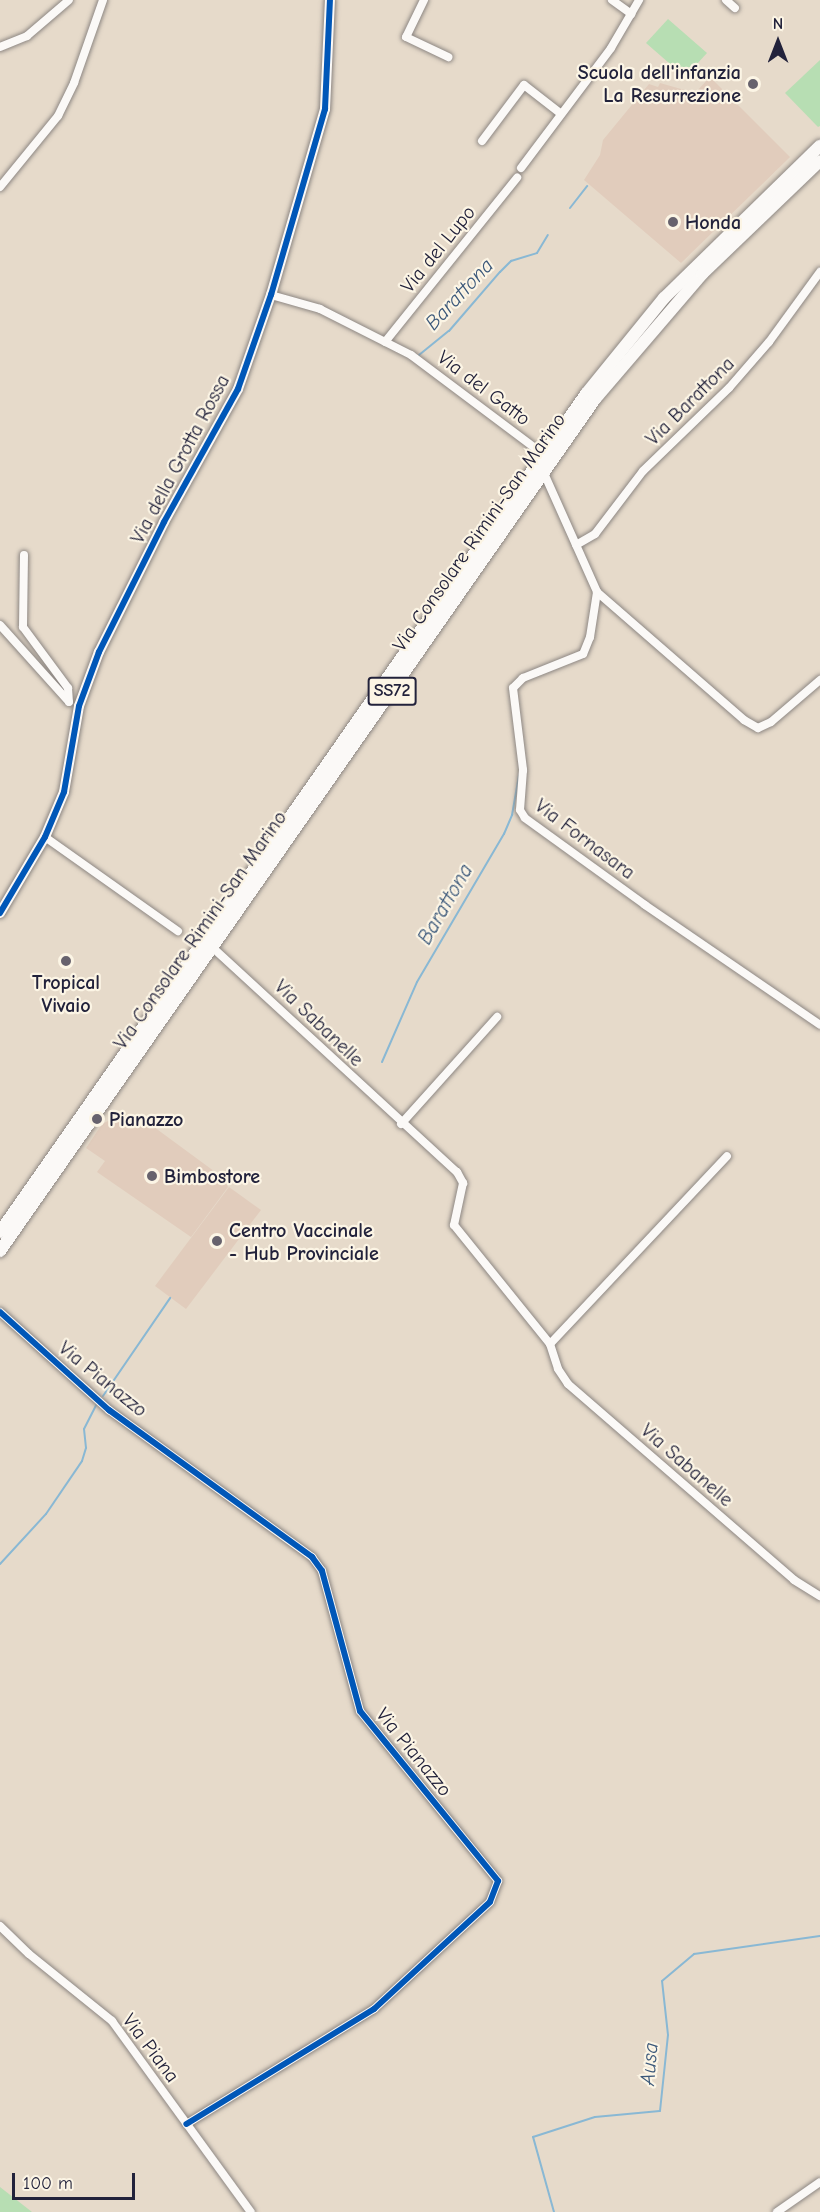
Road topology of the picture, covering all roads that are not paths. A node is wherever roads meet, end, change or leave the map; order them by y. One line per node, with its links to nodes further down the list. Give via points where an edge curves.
1 (69, 0): 10 (street, via 27,36)
2 (103, 0): 18 (street, via 58,116)
3 (330, 0): 20 (street, Via della Grotta Rossa, via 325,109)
4 (424, 0): 11 (street, via 406,37)
5 (612, 0): 9 (street)
6 (639, 0): 9 (street)
7 (726, 0): 8 (street)
8 (735, 8)
9 (631, 14): 12 (street, via 611,48)
10 (0, 47)
11 (448, 57)
12 (560, 113): 13 (street, via 524,85); 16 (street)
13 (482, 141)
14 (820, 146): 22 (main road, Via Consolare Rimini-San Marino / SS72, via 664,298)
15 (820, 161): 23 (main road, Via Consolare Rimini-San Marino / SS72, via 672,307 595,399)
16 (521, 168)
17 (517, 178): 21 (street, Via del Lupo)
18 (0, 187)
19 (820, 272): 24 (street, Via Barattona, via 769,342 729,388 643,471 595,534)
20 (272, 295): 21 (street, Via del Gatto, via 320,309); 29 (street, Via della Grotta Rossa, via 238,389 114,618)
21 (385, 342): 22 (street, Via del Gatto, via 420,362)
22 (543, 454): 23 (street); 38 (main road, Via Consolare Rimini-San Marino / SS72)
23 (543, 474): 24 (street); 33 (main road, Via Consolare Rimini-San Marino / SS72)
24 (576, 545): 26 (street)
25 (24, 555): 29 (street, via 23,627 68,688)
26 (597, 592): 28 (street, via 758,728 771,722); 35 (street, Via Fornasara, via 590,637 582,654 523,678 513,688 523,770 520,810 525,818 645,905)
27 (0, 625): 29 (street)
28 (820, 680)
29 (74, 704): 30 (street, Via della Grotta Rossa, via 64,792)
30 (45, 837): 31 (street, Via della Grotta Rossa); 32 (street, Via Consolare Rimini-San Marino)
31 (0, 914)
32 (178, 931)
33 (212, 947): 36 (street, Via Sabanelle); 40 (main road, Via Consolare Rimini-San Marino / SS72)
34 (497, 1017): 36 (street)
35 (820, 1025)
36 (401, 1124): 42 (street, Via Sabanelle, via 457,1173 463,1183 454,1225)
37 (727, 1156): 42 (street)
38 (4, 1223): 39 (main road, Via Consolare Rimini-San Marino / SS72)
39 (0, 1232)
40 (0, 1251)
41 (0, 1312): 45 (street, Via Pianazzo, via 109,1410 312,1557 324,1580 360,1711 498,1881 490,1902 374,2009)
42 (550, 1344): 43 (street, Via Sabanelle, via 568,1384 785,1573)
43 (820, 1596)
44 (0, 1926): 45 (street, Via Piana, via 28,1954 112,2021)
45 (186, 2124): 47 (street, Via Piana)
46 (820, 2182): 48 (street)
47 (251, 2212)
48 (777, 2212)

